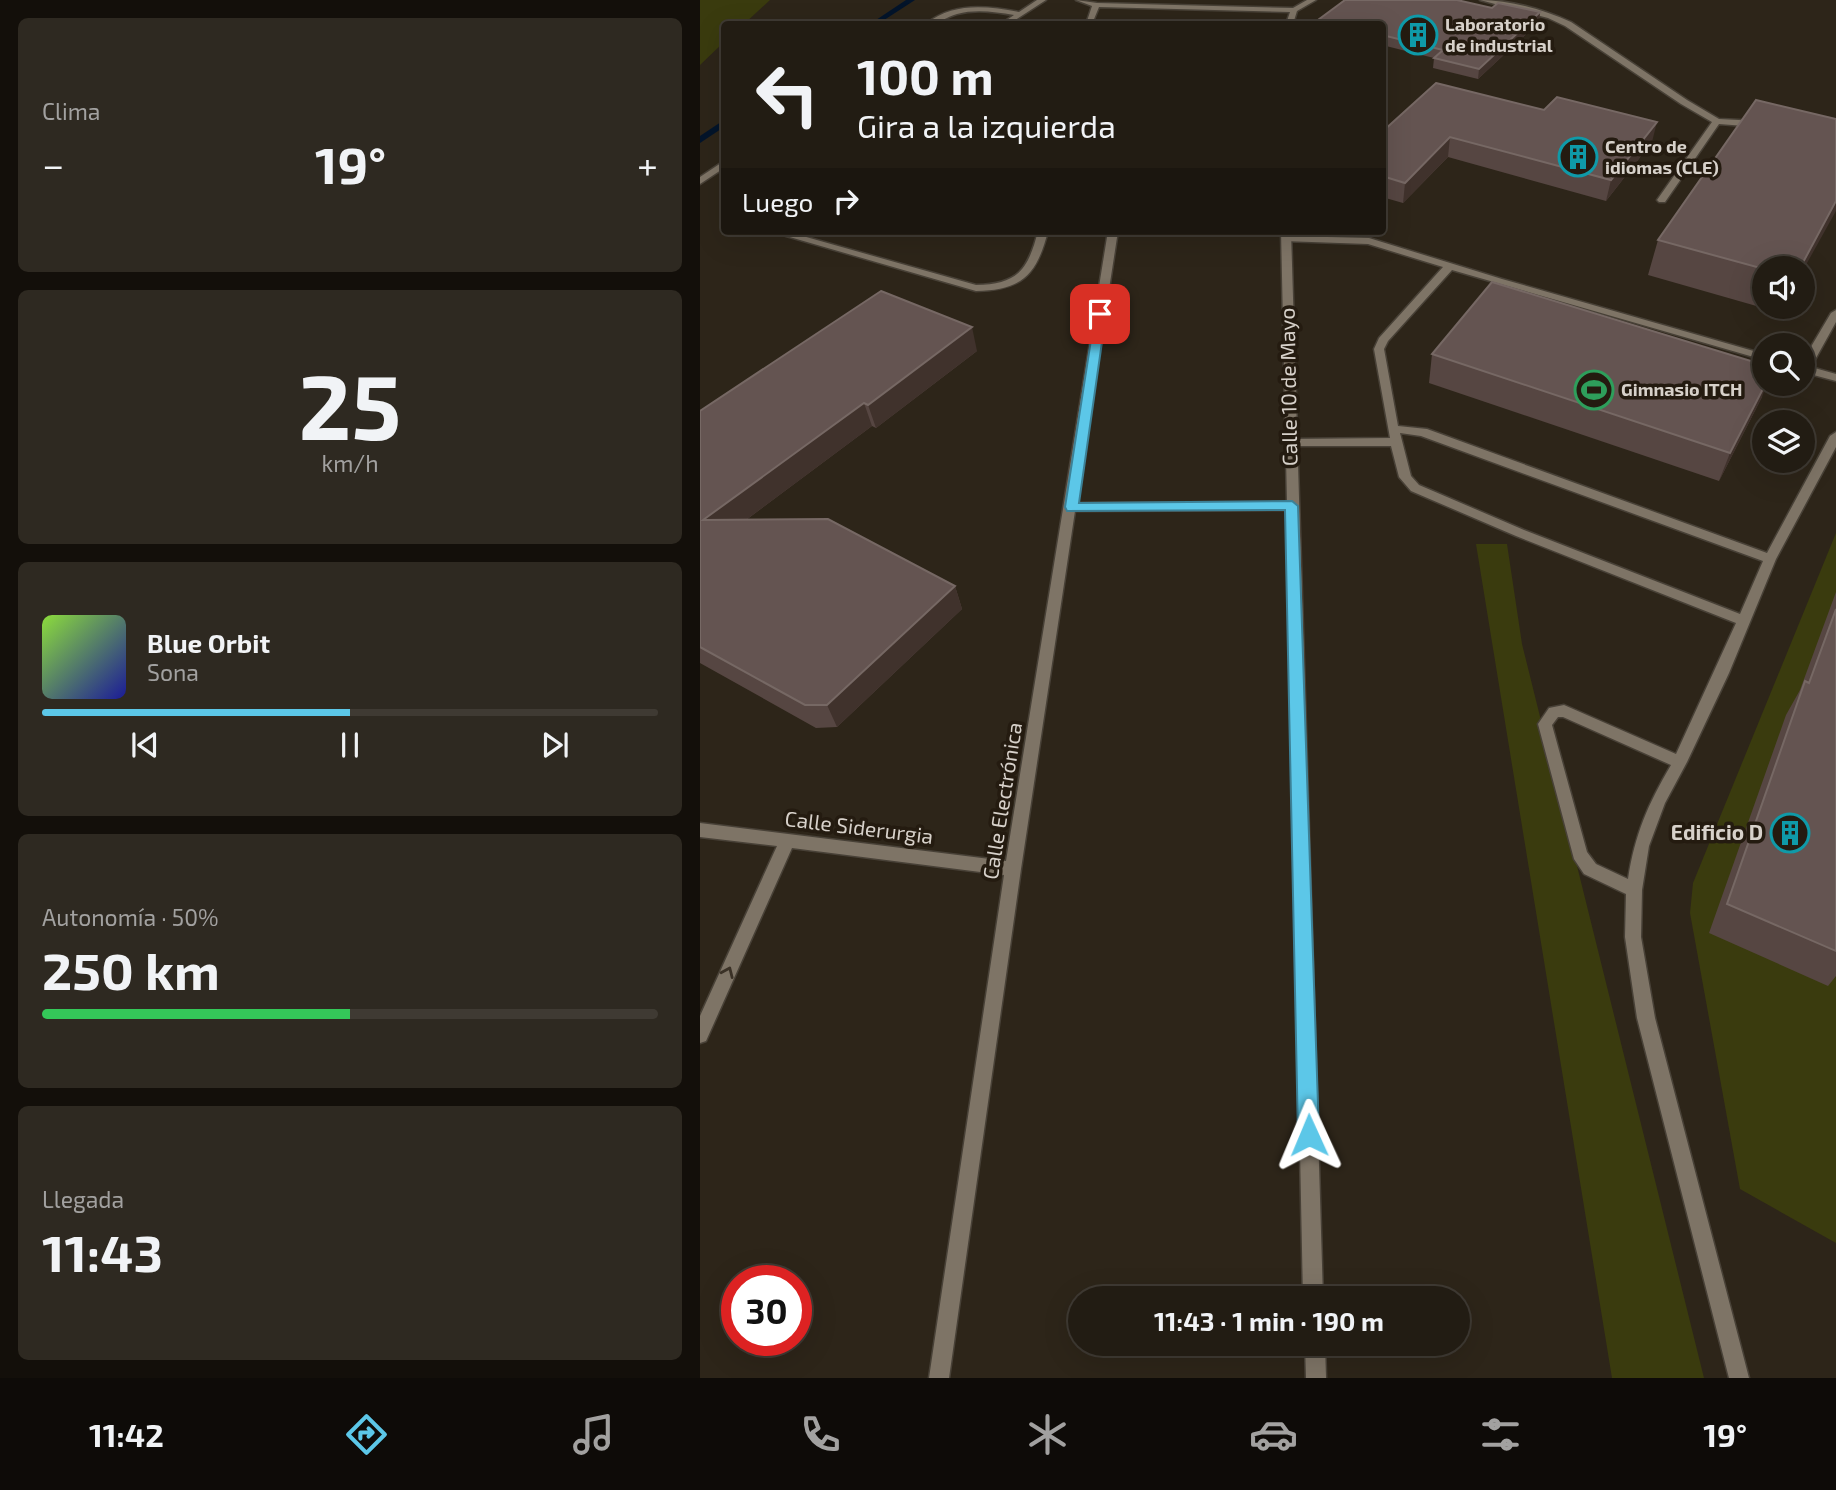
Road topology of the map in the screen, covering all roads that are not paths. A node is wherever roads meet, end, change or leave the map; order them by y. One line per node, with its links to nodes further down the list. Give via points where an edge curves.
1 (1042, 0): 7 (street)
2 (1080, 0): 5 (street)
3 (1312, 0): 6 (street)
4 (1484, 0): 12 (street, via 1551,16 1575,27)
5 (1096, 5): 6 (street); 10 (street)
6 (1294, 10): 11 (street)
7 (1020, 13): 8 (street, via 970,8); 9 (street)
8 (936, 21)
9 (1009, 21)
10 (1090, 21)
11 (1291, 21)
12 (1717, 121): 13 (street); 16 (street)
13 (1770, 125)
14 (721, 166): 15 (street)
15 (700, 181)
16 (1662, 200)
17 (788, 235): 18 (street, via 976,288 992,288 1024,277)
18 (1042, 235)
19 (1112, 235): 31 (street, Calle Electrónica)
20 (1286, 235): 21 (street, via 1356,238); 29 (street, Calle 10 de Mayo)
21 (1450, 266): 24 (street); 27 (street, via 1379,349)
22 (1836, 313): 23 (street)
23 (1815, 349)
24 (1752, 354)
25 (1815, 372): 26 (street)
26 (1836, 378)
27 (1395, 436): 29 (street); 32 (street, via 1423,432); 33 (street, via 1405,477 1431,497)
28 (1836, 436): 32 (street)
29 (1291, 443): 30 (street, Calle 10 de Mayo)
30 (1292, 506): 31 (street); 40 (street, Calle 10 de Mayo)
31 (1072, 507): 37 (street, Calle Electrónica)
32 (1770, 559): 33 (street)
33 (1745, 621): 34 (street)
34 (1680, 762): 38 (street, via 1658,801 1641,846); 38 (street, via 1564,711 1554,712 1545,724 1580,854 1590,869)
35 (700, 830): 36 (street, Calle Siderurgia)
36 (788, 840): 37 (street, Calle Siderurgia); 39 (street, one-way to 36)
37 (1013, 869): 42 (street, Calle Electrónica)
38 (1634, 890): 44 (street, via 1633,937 1646,1018)
39 (700, 1035)
40 (1313, 1286)
41 (1315, 1356): 43 (street)
42 (939, 1378)
43 (1316, 1378)
44 (1739, 1378)

